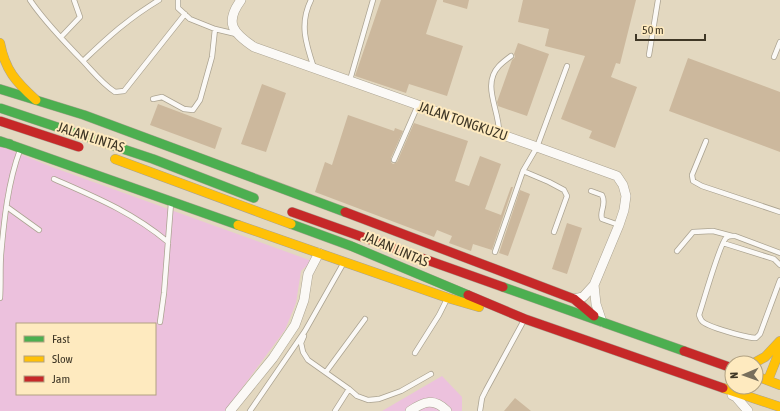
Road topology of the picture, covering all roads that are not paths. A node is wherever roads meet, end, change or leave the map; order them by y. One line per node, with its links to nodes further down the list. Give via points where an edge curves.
1 (30, 0): 12 (lane, via 39,14)
2 (74, 0): 12 (lane, via 80,17)
3 (159, 0): 18 (lane, via 112,33)
4 (178, 0): 9 (lane, via 178,8)
5 (241, 0): 11 (street, via 232,14 231,22)
6 (311, 0): 20 (lane, via 304,34)
7 (373, 0): 21 (lane)
8 (658, 0): 15 (lane)
9 (185, 14): 10 (lane, via 190,19); 18 (lane, via 124,91 115,92 106,86)
10 (215, 29): 11 (lane); 23 (lane, via 212,57 200,100 193,110 184,109 162,96)
11 (238, 35): 20 (street, JALAN TONGKUZU, via 254,47)
12 (61, 37): 18 (lane)
13 (780, 42): 17 (lane)
14 (0, 43): 24 (main road, via 7,70)
15 (649, 55)
16 (511, 56): 28 (lane, via 494,73 490,88)
17 (774, 57)
18 (83, 61)
19 (567, 66): 31 (lane)
20 (314, 68): 21 (street, JALAN TONGKUZU)
21 (350, 80): 25 (street, JALAN TONGKUZU)
22 (0, 89): 24 (main road)
23 (153, 99)
24 (39, 101): 32 (main road, via 20,109 13,121 14,136); 60 (main road, via 84,115)
25 (418, 105): 28 (street, JALAN TONGKUZU); 35 (lane)
26 (0, 108): 40 (main road, JALAN LINTAS, bridge, via 153,159)
27 (0, 121): 33 (main road, JALAN LINTAS, bridge)
28 (499, 133): 31 (street, JALAN TONGKUZU)
29 (706, 140): 43 (lane, via 692,175 693,181)
30 (0, 142): 32 (main road)
31 (537, 147): 36 (lane); 44 (street, JALAN TONGKUZU, via 617,176 626,196)
32 (24, 149): 39 (main road); 41 (lane, via 16,162)
33 (86, 149)
34 (111, 157): 62 (main road, JALAN LINTAS, via 351,246)
35 (394, 160)
36 (523, 171): 46 (lane, via 564,190 567,196); 50 (lane)
37 (54, 179): 48 (lane, via 121,210 150,227)
38 (591, 191): 44 (lane, via 602,195 604,200 602,219)
39 (171, 201): 48 (lane); 52 (main road)
40 (262, 201)
41 (7, 208): 45 (lane); 58 (lane, via 1,256)
42 (284, 209): 64 (main road, JALAN LINTAS)
43 (780, 212)
44 (619, 225): 57 (street, JALAN TONGKUZU)
45 (39, 230)
46 (554, 232)
47 (736, 236): 49 (lane, via 728,236); 51 (lane, via 713,231 693,232); 53 (lane)
48 (168, 242): 63 (lane)
49 (723, 243): 55 (lane, via 774,259); 56 (lane, via 699,315 702,321 756,338 760,334)
50 (495, 252)
51 (677, 252)
52 (319, 253): 54 (main road); 82 (street, via 308,274 304,300 295,325 273,358)
53 (780, 253)
54 (344, 262): 59 (main road); 65 (lane)
55 (780, 265)
56 (780, 280)
57 (594, 286): 60 (street, JALAN TONGKUZU, via 583,297); 64 (street)
58 (0, 298)
59 (448, 298): 62 (main road); 68 (lane)
60 (574, 299): 64 (main road)
61 (365, 319): 73 (lane)
62 (525, 319): 78 (main road, JALAN LINTAS); 87 (lane, via 482,398)
63 (160, 322)
64 (602, 322): 70 (main road, JALAN LINTAS)
65 (305, 331): 73 (lane, via 303,352 308,360); 83 (lane)
66 (780, 341): 69 (main road)
67 (780, 350): 76 (main road)
68 (414, 353)
69 (764, 357)
70 (704, 359): 71 (main road, via 715,357); 72 (main road, JALAN LINTAS)
71 (724, 359)
72 (724, 365)
73 (326, 372): 79 (lane)
74 (431, 374): 79 (lane, via 401,391 379,399 368,400 357,396)
75 (764, 379): 76 (main road)
76 (768, 380): 77 (main road); 80 (main road)
77 (780, 385)
78 (716, 386): 81 (main road, JALAN LINTAS); 88 (street, via 736,397)
79 (349, 389): 84 (lane)
80 (775, 395)
81 (780, 408)
82 (230, 411)
83 (250, 411)
84 (335, 411)
85 (410, 411): 86 (street, via 427,402 437,402)
86 (447, 411)
87 (480, 411)
88 (748, 411)

